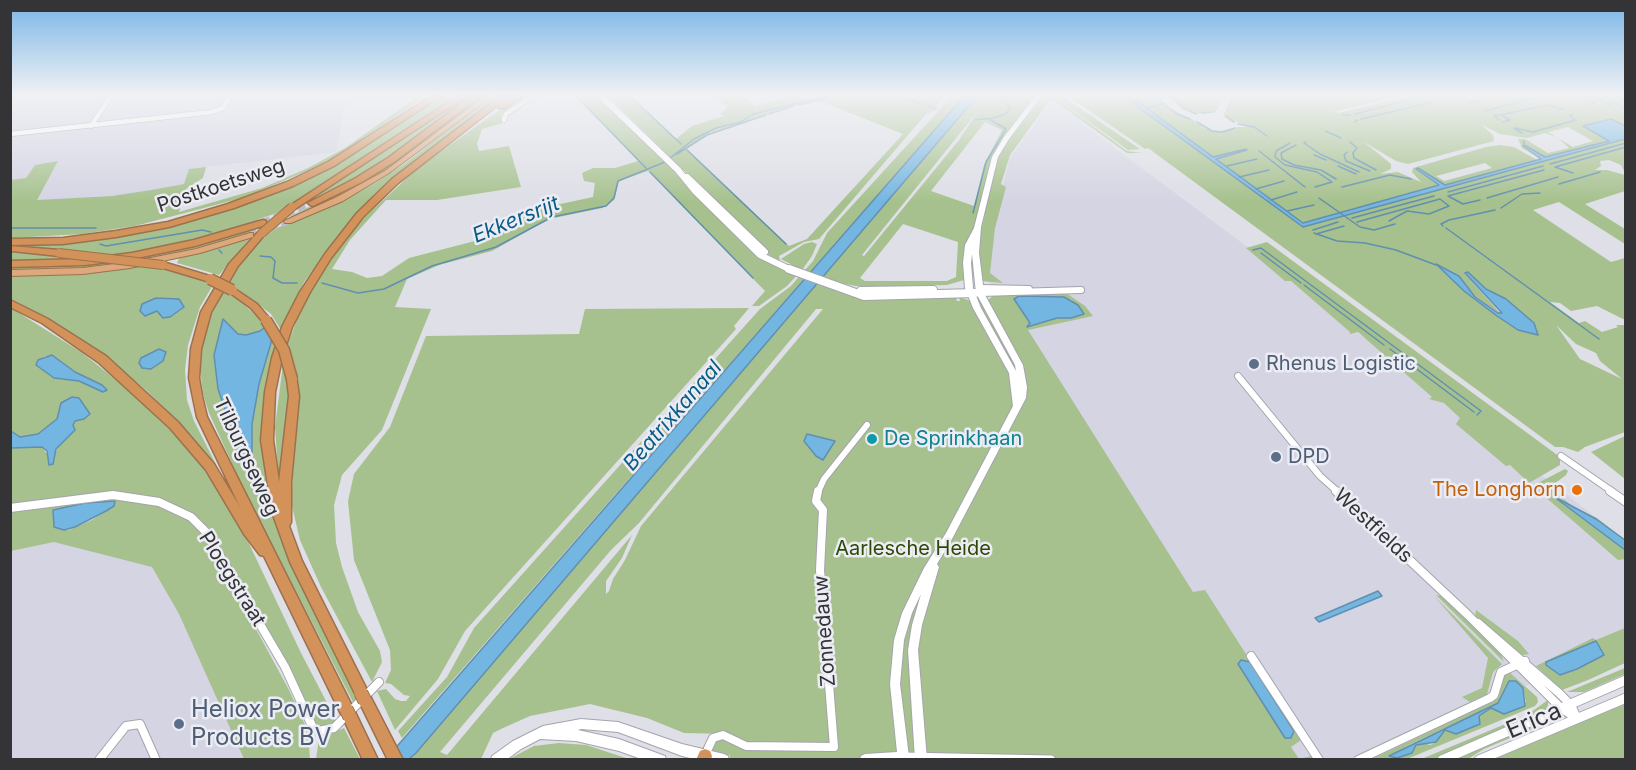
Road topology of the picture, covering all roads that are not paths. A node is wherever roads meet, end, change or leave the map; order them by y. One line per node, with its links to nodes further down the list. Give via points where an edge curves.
1 (51, 130): 11 (street)
2 (384, 130): 18 (highway, Postkoetsweg, via 331,164 231,206 116,234)
3 (411, 130): 16 (highway, Tilburgseweg, bridge)
4 (431, 130): 14 (highway, via 359,180)
5 (444, 130): 15 (highway, via 387,172)
6 (463, 130): 12 (highway, Tilburgseweg)
7 (466, 130): 12 (highway)
8 (635, 130): 13 (street)
9 (639, 130): 13 (street)
10 (1014, 130): 22 (main road, via 995,157 978,227 969,245 967,264)
11 (10, 134)
12 (447, 143): 30 (highway, Tilburgseweg, via 395,181 360,215 312,280 287,327 270,392 267,440 272,484)
13 (658, 150): 22 (street, via 760,255 784,268 873,297)
14 (312, 203)
15 (288, 222)
16 (262, 228): 20 (highway, via 132,256); 32 (highway, Tilburgseweg, via 210,304 196,348 194,378 202,417)
17 (250, 235): 21 (highway, via 130,265)
18 (10, 243)
19 (10, 248): 30 (highway, bridge, via 163,265 210,279 254,306 284,350 292,379)
20 (10, 264)
21 (10, 273)
22 (975, 290): 23 (street); 31 (main road, via 1022,374 1023,387 1017,406)
23 (1081, 290)
24 (10, 303): 32 (highway, via 102,359 174,425 210,467 248,530)
25 (1238, 376): 33 (street, Westfields, via 1320,476)
26 (867, 425): 44 (street, Zonnedauw, via 824,479 816,501 823,510 820,570 834,747 746,746 723,735 713,738)
27 (1562, 456): 28 (street)
28 (1626, 502)
29 (10, 508): 38 (street, Ploegstraat, via 113,495 159,502 191,517 206,532 285,667 313,728 320,732 330,730)
30 (284, 531): 48 (highway, Tilburgseweg, via 308,589)
31 (936, 558): 45 (main road, via 913,597 898,649 895,684); 53 (main road, via 913,650)
32 (275, 565): 43 (highway, Tilburgseweg)
33 (1468, 615): 35 (street, Westfields); 36 (street, Westfields)
34 (1251, 656): 55 (street)
35 (1526, 662): 36 (street); 40 (street, Westfields)
36 (1516, 663): 40 (street, Westfields); 56 (street, via 1501,672 1490,699)
37 (1626, 680): 40 (street, Erica)
38 (379, 682)
39 (1626, 698): 41 (street, Erica)
40 (1567, 707): 41 (street, Westfields); 57 (street, Erica)
41 (1576, 718): 58 (street, Erica)
42 (541, 734): 44 (main road, via 565,726 598,724); 49 (main road); 50 (main road, via 576,735)
43 (370, 757)
44 (704, 758): 51 (main road)
45 (903, 758): 52 (main road); 53 (street)
46 (99, 759): 47 (street, via 126,726 140,724)
47 (156, 759)
48 (396, 759)
49 (496, 759)
50 (662, 759)
51 (724, 759)
52 (865, 759)
53 (921, 759): 54 (street)
54 (1052, 759)
55 (1319, 759)
56 (1358, 759)
57 (1442, 759)
58 (1479, 759)

